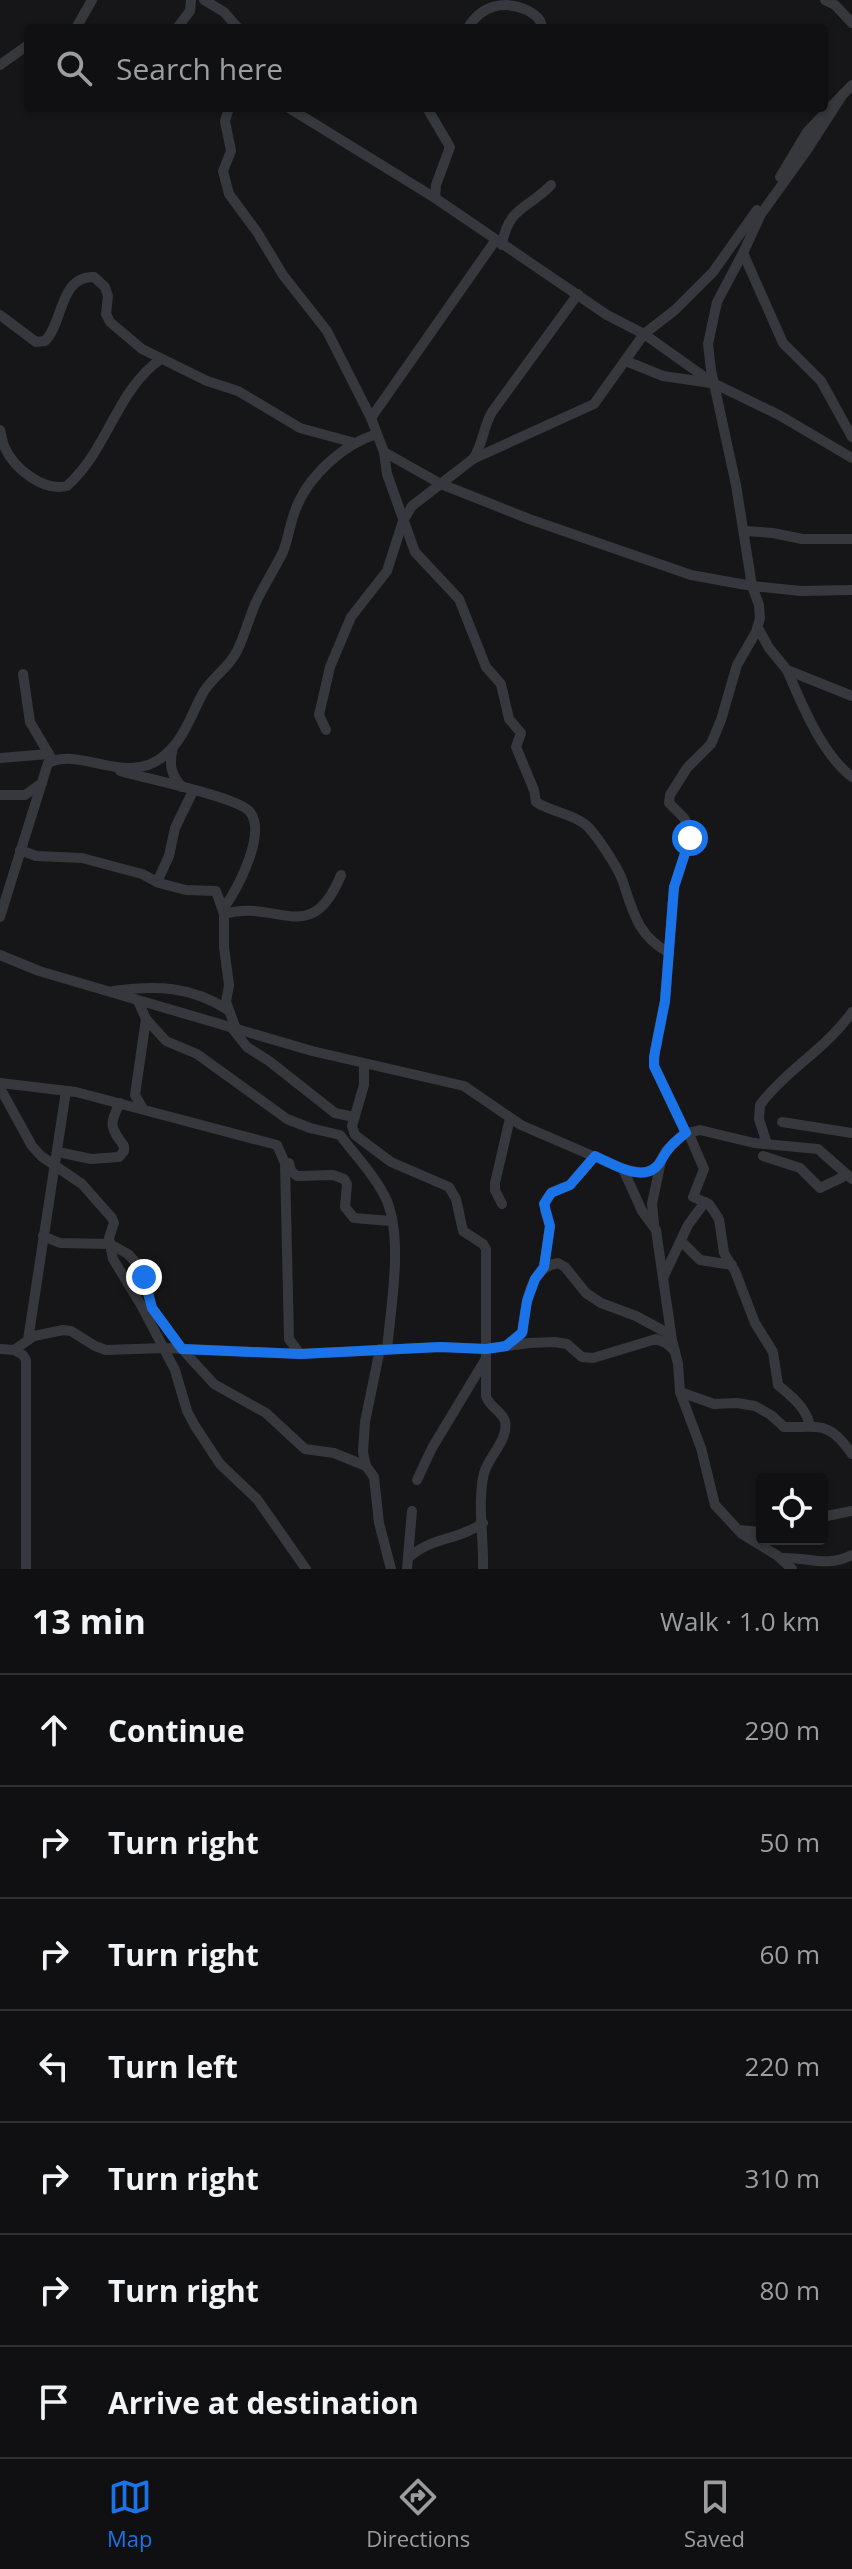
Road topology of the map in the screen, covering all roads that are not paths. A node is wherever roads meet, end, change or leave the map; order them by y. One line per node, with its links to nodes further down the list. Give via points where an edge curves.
1 (92, 0): 6 (street)
2 (191, 0): 7 (street)
3 (204, 0): 8 (street)
4 (825, 0): 5 (street)
5 (852, 23)
6 (78, 24)
7 (180, 24)
8 (234, 24)
9 (471, 24): 10 (street, via 504,1)
10 (542, 24)
11 (24, 48): 12 (street)
12 (0, 65)
13 (852, 85): 14 (street)
14 (843, 94): 15 (street); 23 (street, via 761,214)
15 (828, 110)
16 (228, 112): 32 (street, via 231,151 223,171 229,194 327,331)
17 (295, 112): 21 (street)
18 (429, 112): 21 (street, via 450,147)
19 (826, 112): 24 (street, via 807,132)
20 (551, 185): 22 (street, via 513,214)
21 (435, 198): 22 (street)
22 (499, 243): 26 (street); 32 (street)
23 (743, 253): 25 (street); 35 (street, via 783,343 821,381)
24 (725, 256): 25 (street); 28 (street, via 675,310)
25 (721, 293): 31 (street, via 708,344)
26 (578, 294): 28 (street); 39 (street, via 492,412)
27 (0, 315): 29 (street, via 36,342 45,341 71,286 94,277 105,287 110,322)
28 (644, 334): 30 (street); 31 (street)
29 (161, 359): 33 (street, via 138,379 67,486 52,487 29,476 5,450); 36 (street, via 238,391 300,428)
30 (626, 361): 31 (street, via 663,376); 39 (street, via 594,404)
31 (713, 383): 38 (street); 42 (street)
32 (371, 418): 34 (street)
33 (0, 430)
34 (377, 434): 36 (street); 37 (street)
35 (852, 437)
36 (355, 443): 53 (street, via 302,497 236,653 205,689)
37 (384, 452): 40 (street); 41 (street)
38 (852, 458)
39 (473, 459): 40 (street)
40 (441, 484): 41 (street, via 413,505); 44 (street, via 656,564)
41 (403, 521): 52 (street, via 387,571 351,617 330,667 319,715); 66 (street, via 418,557 459,599 486,667 501,683 508,717 521,733 516,747 536,802 586,826 623,882 638,926)
42 (745, 531): 43 (street); 44 (street)
43 (852, 539)
44 (752, 586): 45 (street); 46 (street, via 760,610)
45 (852, 590)
46 (758, 628): 47 (street); 48 (street)
47 (752, 638): 48 (street); 66 (street, via 737,665 711,744 670,795 669,803 684,818 690,838 674,887)
48 (769, 648): 49 (street)
49 (787, 670): 51 (street); 57 (street, via 822,743)
50 (23, 674): 55 (street, via 30,722)
51 (852, 696)
52 (326, 730)
53 (173, 747): 56 (street, via 146,765); 59 (street, via 170,766 175,779)
54 (0, 758): 55 (street)
55 (51, 758): 56 (street); 58 (street)
56 (110, 768): 59 (street)
57 (852, 777)
58 (42, 783): 60 (street, via 25,795); 61 (street)
59 (188, 789): 63 (street); 64 (street, via 245,808 254,821 247,868)
60 (0, 795)
61 (20, 850): 63 (street, via 82,858); 65 (street)
62 (341, 875): 64 (street, via 325,906 311,915)
63 (157, 882): 64 (street, via 215,890)
64 (223, 911): 70 (street)
65 (0, 917)
66 (668, 952): 82 (street, via 654,1066)
67 (0, 955): 68 (street)
68 (107, 992): 69 (street); 70 (street, via 171,987)
69 (138, 1001): 72 (street); 73 (street)
70 (228, 1010): 73 (street)
71 (852, 1012): 85 (street, via 760,1105)
72 (146, 1019): 78 (street, via 135,1095); 95 (street, via 166,1041 209,1061 276,1112 340,1135 386,1200)
73 (234, 1028): 74 (street); 79 (street, via 247,1047 335,1113)
74 (364, 1064): 79 (street); 80 (street, via 464,1086)
75 (0, 1085): 76 (street); 90 (street, via 32,1146)
76 (66, 1091): 77 (street); 86 (street)
77 (120, 1103): 78 (street); 86 (street, via 112,1126 124,1145 119,1157 91,1159)
78 (143, 1109): 84 (street)
79 (354, 1117): 113 (street, via 354,1133 365,1143 391,1162 449,1187 463,1231 483,1244)
80 (510, 1118): 87 (street); 94 (street, via 495,1183)
81 (782, 1122): 83 (street)
82 (687, 1132): 85 (street); 89 (street); 93 (street, via 704,1169 692,1195)
83 (852, 1133)
84 (271, 1142): 95 (street, via 285,1146 297,1176 344,1179 345,1207 354,1218); 112 (street, via 280,1147 285,1163 289,1339)
85 (767, 1144): 92 (street, via 818,1149)
86 (58, 1152): 90 (street)
87 (595, 1156): 91 (street); 101 (street, via 570,1185 552,1192 545,1202 550,1226)
88 (763, 1156): 92 (street, via 798,1167 820,1188)
89 (661, 1160): 91 (street, via 642,1173); 96 (street, via 652,1204)
90 (56, 1167): 97 (street); 99 (street, via 82,1184 112,1218)
91 (623, 1169): 96 (street)
92 (850, 1177)
93 (705, 1202): 98 (street); 100 (street, via 719,1219 724,1253)
94 (502, 1204)
95 (391, 1221): 109 (street, via 396,1261)
96 (654, 1226): 102 (street)
97 (43, 1236): 99 (street, via 60,1243); 104 (street)
98 (681, 1241): 100 (street, via 700,1260); 102 (street)
99 (110, 1244): 106 (street, via 115,1265); 108 (street, via 138,1264 152,1308)
100 (732, 1265): 115 (street, via 775,1357 778,1385 806,1413)
101 (544, 1267): 103 (street, via 560,1264 601,1303); 105 (street, via 527,1301 522,1333)
102 (663, 1280): 103 (street)
103 (671, 1335): 111 (street)
104 (28, 1340): 106 (street, via 68,1330 106,1350); 110 (street)
105 (506, 1346): 111 (street, via 561,1342 582,1357 593,1358 656,1339); 113 (street)
106 (164, 1348): 108 (street); 129 (street, via 195,1426 220,1464 257,1499)
107 (0, 1349): 110 (street)
108 (182, 1349): 112 (street); 117 (street, via 214,1384 266,1413 305,1449)
109 (383, 1349): 112 (street); 113 (street, via 465,1347); 117 (street, via 365,1422)
110 (14, 1350): 128 (street, via 25,1356 27,1370)
111 (675, 1351): 114 (street)
112 (300, 1354)
113 (486, 1354): 118 (street); 122 (street, via 487,1399 505,1422 484,1474)
114 (680, 1392): 115 (street, via 714,1404 755,1406 784,1427); 123 (street, via 715,1505)
115 (810, 1426): 116 (street, via 830,1429)
116 (852, 1454)
117 (366, 1466): 130 (street, via 374,1477)
118 (417, 1480)
119 (412, 1511): 127 (street)
120 (852, 1511): 121 (street)
121 (828, 1516)
122 (483, 1523): 127 (street, via 468,1533 425,1544); 131 (street)
123 (737, 1530): 124 (street); 126 (street)
124 (756, 1532)
125 (852, 1555): 126 (street, via 828,1563)
126 (780, 1558): 132 (street)
127 (407, 1564)
128 (26, 1569)
129 (306, 1569)
130 (391, 1569)
131 (483, 1569)
132 (792, 1569)

